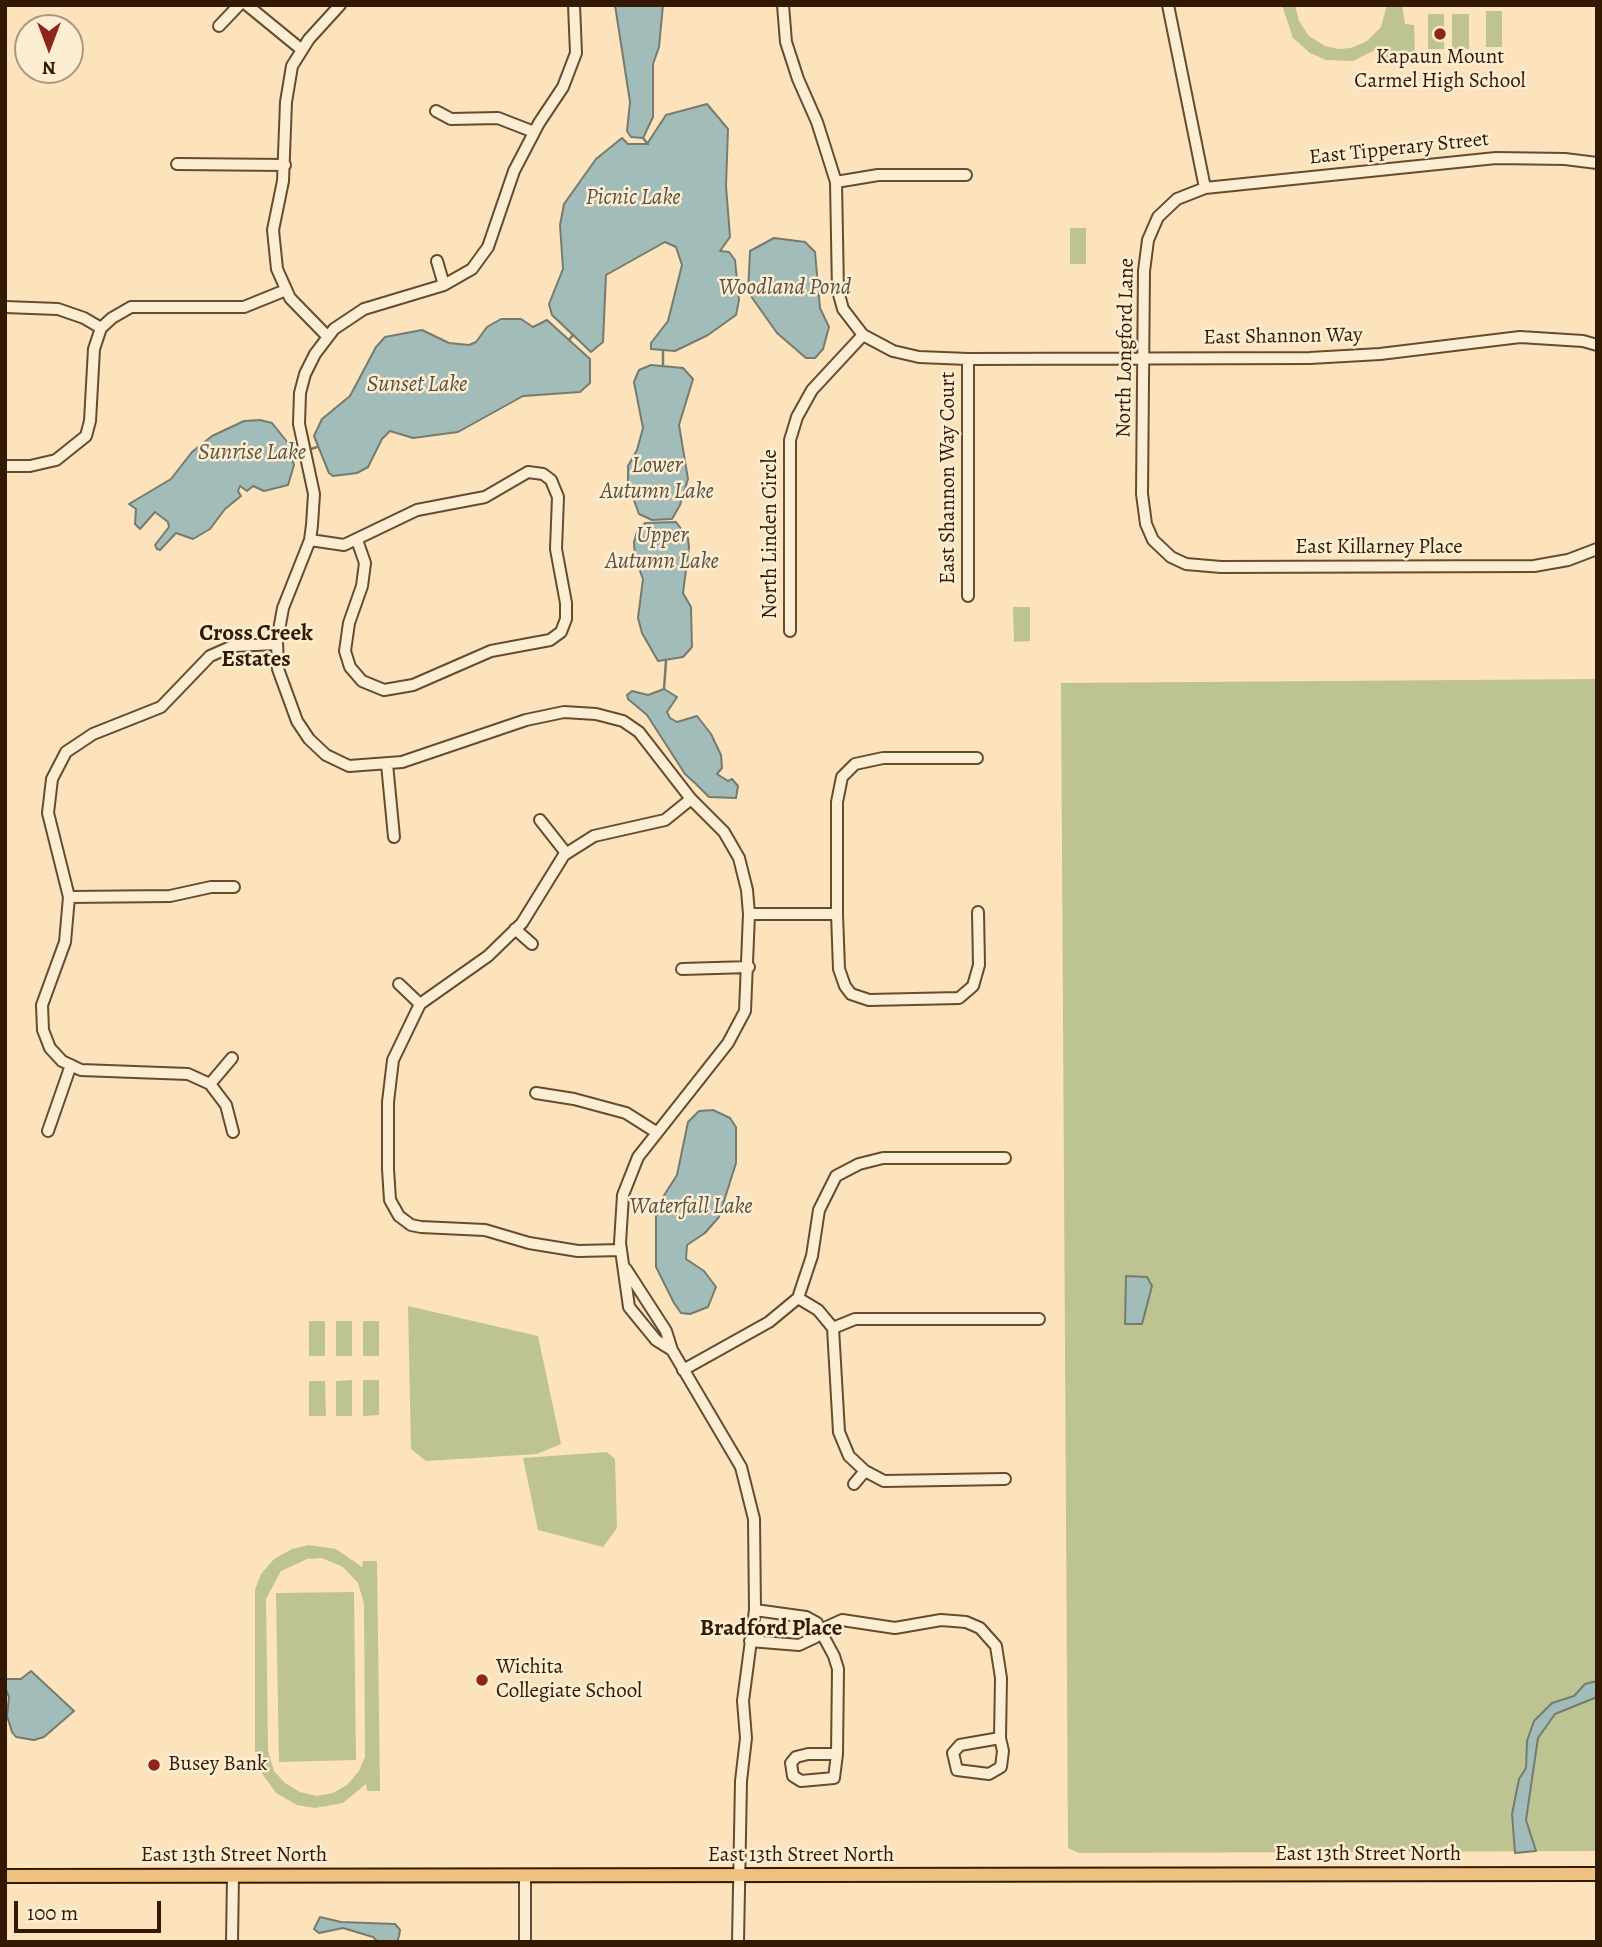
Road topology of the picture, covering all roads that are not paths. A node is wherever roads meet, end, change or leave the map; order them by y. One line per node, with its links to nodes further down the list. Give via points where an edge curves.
1 (239, 5): 7 (street)
2 (247, 5): 8 (street)
3 (340, 5): 8 (street)
4 (574, 5): 10 (street, via 576,53 563,87)
5 (783, 5): 15 (street, via 786,42)
6 (1168, 5): 16 (street)
7 (219, 26)
8 (302, 50): 13 (street, via 292,66 286,102)
9 (436, 111): 10 (street, via 451,119 498,118)
10 (534, 132): 18 (street, via 514,171 488,247 472,269)
11 (1597, 163): 16 (street, East Tipperary Street, via 1496,158)
12 (177, 164): 13 (street)
13 (285, 165): 19 (street, via 274,230 278,269)
14 (966, 175): 15 (street, via 878,175)
15 (836, 182): 22 (street, via 838,291 843,309)
16 (1205, 188): 25 (street, North Longford Lane, via 1177,199 1158,217 1148,240)
17 (437, 261): 18 (street)
18 (444, 285): 23 (street, via 363,309)
19 (286, 290): 21 (street, via 244,307 131,307); 23 (street, via 309,321)
20 (5, 307): 21 (street, via 58,309)
21 (101, 328): 27 (street, via 94,349 86,436 56,460)
22 (863, 335): 26 (street, East Shannon Way, via 893,351 919,357); 33 (street, North Linden Circle, via 812,390 790,440)
23 (328, 337): 28 (street, via 300,393 299,424 314,508)
24 (1597, 345): 25 (street, East Shannon Way, via 1520,337 1380,355)
25 (1143, 358): 26 (street, East Shannon Way); 31 (street, North Longford Lane, via 1142,494 1146,524)
26 (968, 359): 32 (street, East Shannon Way Court)
27 (5, 466)
28 (310, 540): 29 (street, via 344,545); 34 (street, via 283,608)
29 (357, 540): 29 (street, via 417,510 485,497 528,472 543,474 558,498 556,549 566,603 561,632 550,640 491,651 413,685 384,690 362,681 350,667 345,651 365,563)
30 (1597, 549): 31 (street, East Killarney Place, via 1534,566 1221,567 1186,565)
31 (1163, 551)
32 (968, 596)
33 (790, 631)
34 (277, 644): 36 (street, via 285,693 309,739 326,755 349,766); 42 (street, via 233,646 210,656 161,707 93,734 66,752 52,779 48,813)
35 (977, 758): 45 (street, via 883,758 855,764 842,777 837,802)
36 (387, 764): 37 (street, via 441,751 526,720 564,712 596,714 623,721 639,732); 39 (street)
37 (691, 799): 40 (street, via 665,820 594,836); 44 (street, via 724,832 739,858)
38 (540, 820): 40 (street)
39 (394, 837)
40 (566, 853): 46 (street)
41 (234, 887): 42 (street, via 170,896)
42 (69, 897): 53 (street, via 65,942 42,1005 43,1030 50,1048)
43 (978, 912): 45 (street, via 979,965 973,986 959,998 930,1001 869,1000 851,993 839,969)
44 (749, 914): 45 (street); 48 (street)
45 (837, 914)
46 (515, 929): 47 (street); 51 (street, via 488,956)
47 (532, 944)
48 (749, 967): 49 (street); 58 (street, via 745,1011 728,1043)
49 (682, 969)
50 (399, 984): 51 (street)
51 (420, 1004): 62 (street, via 393,1060 390,1088 390,1200 399,1216 421,1227 485,1230 578,1251)
52 (232, 1058): 54 (street)
53 (71, 1065): 54 (street, via 96,1072 188,1074); 56 (street)
54 (210, 1084): 57 (street, via 226,1105)
55 (536, 1093): 58 (street, via 626,1113)
56 (48, 1131)
57 (233, 1132)
58 (656, 1132): 62 (street, via 638,1157 623,1195)
59 (1005, 1158): 61 (street, via 883,1158)
60 (825, 1167): 61 (street)
61 (836, 1177): 64 (street, via 819,1210 812,1256)
62 (621, 1250): 63 (street)
63 (626, 1269): 67 (street, via 666,1331); 67 (street, via 629,1307 656,1340)
64 (798, 1298): 66 (street, via 818,1310); 68 (street, via 769,1322)
65 (1039, 1319): 66 (street, via 855,1319)
66 (833, 1328): 69 (street, via 839,1432 849,1456)
67 (672, 1350): 68 (street)
68 (683, 1370): 72 (street, via 741,1467 754,1519)
69 (865, 1471): 70 (street, via 884,1480); 71 (street)
70 (1005, 1479)
71 (854, 1484)
72 (755, 1610): 73 (street, via 806,1618); 74 (street)
73 (820, 1630): 74 (street, via 816,1637 799,1644); 75 (street, via 842,1620 895,1628 941,1620 979,1628 996,1646 1001,1678); 76 (street, via 838,1669)
74 (750, 1641): 81 (street, via 743,1701 746,1738)
75 (1000, 1738): 75 (street, via 960,1745 953,1753 957,1770 989,1774 1001,1767)
76 (837, 1754)
77 (1597, 1874): 81 (main road, East 13th Street North)
78 (5, 1875): 79 (main road, East 13th Street North)
79 (233, 1875): 80 (main road, East 13th Street North); 82 (street)
80 (524, 1875): 81 (main road, East 13th Street North); 83 (street)
81 (739, 1875): 84 (street)
82 (232, 1942)
83 (524, 1942)
84 (738, 1942)

